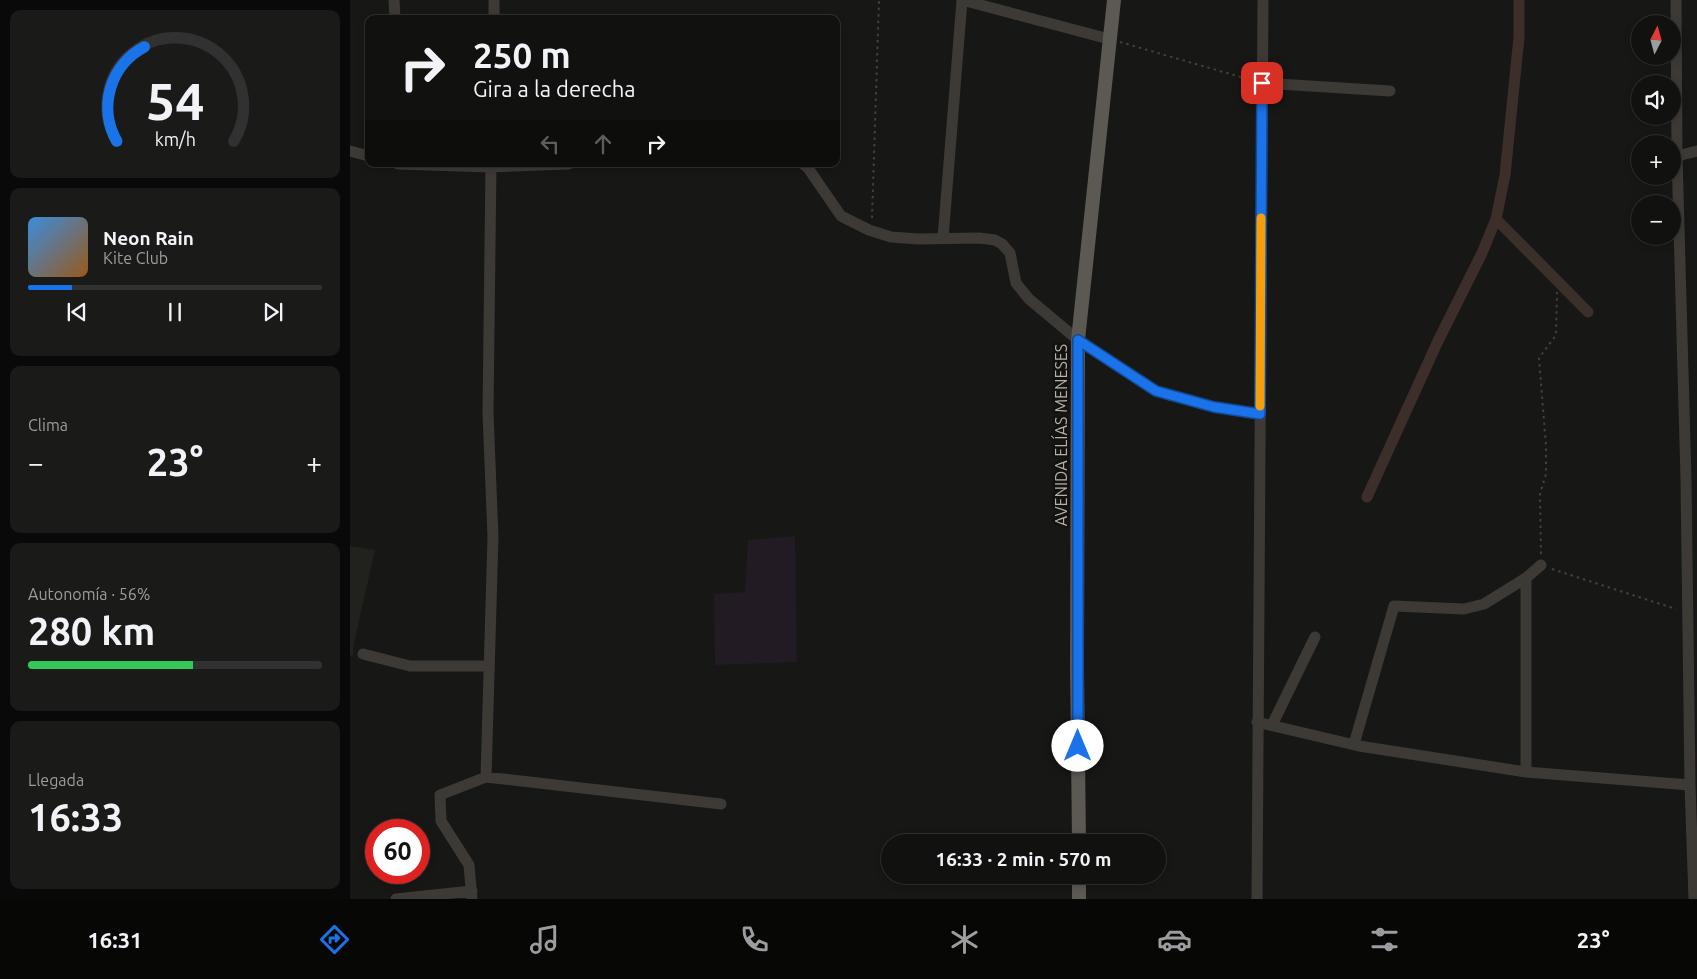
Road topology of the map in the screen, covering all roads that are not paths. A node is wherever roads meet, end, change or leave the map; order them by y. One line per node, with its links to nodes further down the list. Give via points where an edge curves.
1 (394, 0): 7 (street)
2 (494, 0): 8 (street)
3 (962, 0): 9 (street); 20 (street)
4 (1114, 0): 9 (main road, AVENIDA ELÍAS MENESES)
5 (1263, 0): 10 (street)
6 (1676, 0): 12 (street)
7 (395, 15)
8 (494, 15)
9 (1109, 39): 21 (main road, AVENIDA ELÍAS MENESES)
10 (1262, 83): 11 (street); 22 (street)
11 (1390, 91)
12 (1677, 135)
13 (350, 151): 15 (street)
14 (1697, 151): 16 (street)
15 (365, 155)
16 (1681, 155)
17 (491, 167): 28 (street, via 488,413 493,537)
18 (807, 167): 20 (street, via 841,216 891,237)
19 (1678, 185): 23 (street)
20 (943, 238): 21 (street, via 979,238 1002,244 1010,253 1016,283 1029,299)
21 (1078, 340): 22 (street, via 1156,391 1214,407); 36 (main road, AVENIDA ELÍAS MENESES)
22 (1260, 414): 29 (street)
23 (1692, 529): 34 (street, via 1687,613)
24 (1541, 565): 25 (street)
25 (1526, 578): 31 (street, via 1484,604 1464,609 1394,606); 32 (street)
26 (1315, 638): 30 (street)
27 (363, 654): 28 (street, via 410,666)
28 (489, 666): 33 (street)
29 (1257, 722): 30 (street); 41 (street)
30 (1272, 725): 31 (street)
31 (1354, 744): 32 (street)
32 (1526, 772): 34 (street)
33 (486, 777): 35 (street); 38 (street, via 440,795 441,821 469,865)
34 (1690, 785): 42 (street)
35 (721, 804)
36 (1079, 834)
37 (1079, 884): 40 (main road)
38 (472, 895): 39 (street)
39 (396, 899)
40 (1079, 899)
41 (1257, 899)
42 (1694, 899)

